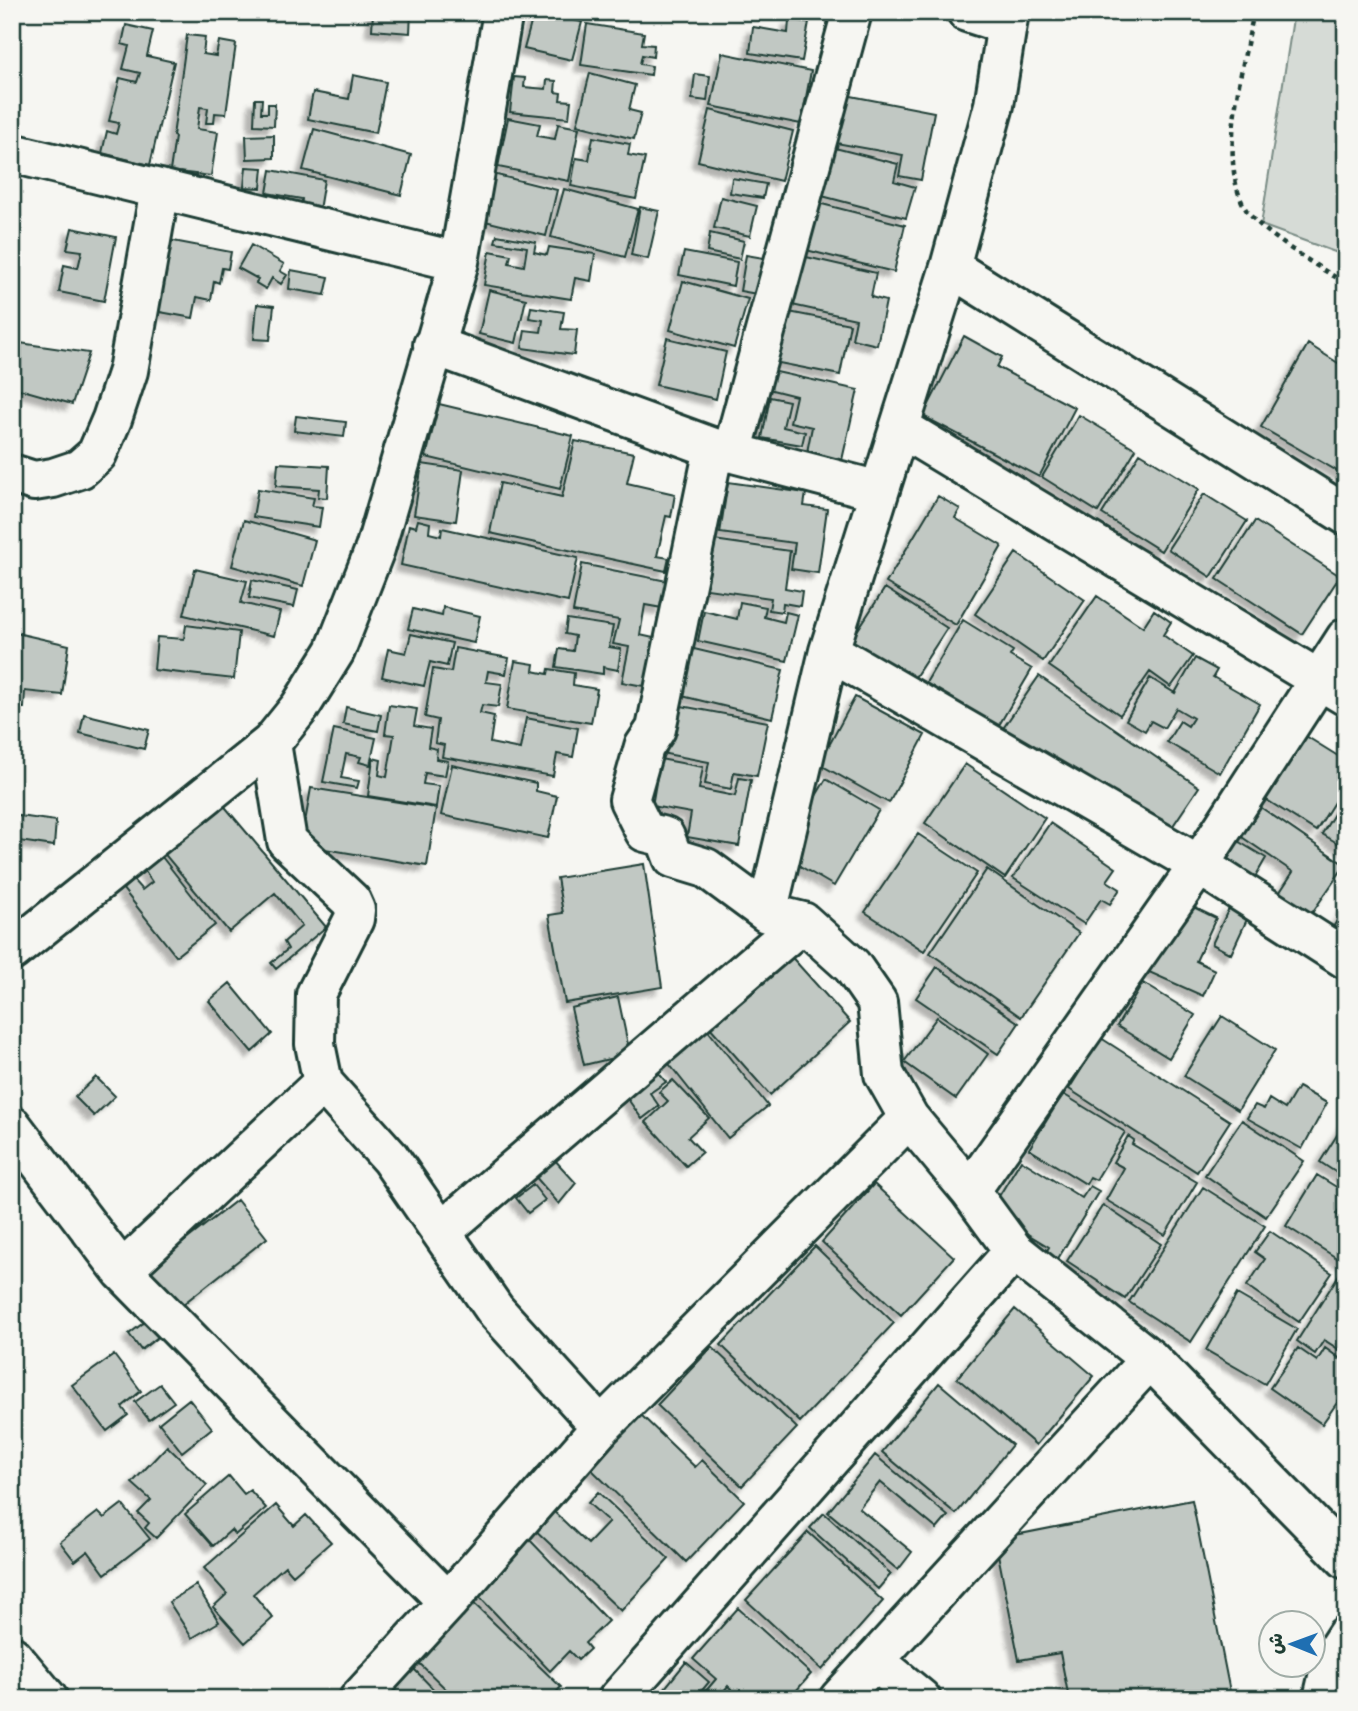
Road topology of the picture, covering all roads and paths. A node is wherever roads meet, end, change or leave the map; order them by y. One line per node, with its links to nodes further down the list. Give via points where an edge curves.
1 (503, 12): 8 (street)
2 (852, 12): 13 (street)
3 (967, 12): 5 (street)
4 (1254, 12): 10 (path, via 1234,128 1239,197 1261,225)
5 (1008, 19): 9 (street, via 994,105)
6 (12, 153): 7 (street)
7 (160, 189): 8 (street); 14 (street, via 128,371 97,454 80,469 53,478 34,481)
8 (459, 262): 11 (street)
9 (950, 267): 12 (street); 16 (street)
10 (1346, 283)
11 (433, 345): 13 (street); 20 (street, via 375,549 335,651)
12 (901, 428): 15 (street); 19 (street)
13 (723, 451): 15 (street); 22 (street, via 656,729 644,747 629,800 645,832 665,837 673,859 706,868)
14 (12, 474)
15 (879, 491): 18 (street)
16 (1346, 515)
17 (1346, 638): 19 (street)
18 (829, 651): 21 (street); 22 (street)
19 (1332, 687): 21 (street)
20 (271, 743): 23 (street); 25 (street, via 287,841 355,910 316,994 315,1044)
21 (1199, 865): 24 (street); 28 (street)
22 (785, 917): 26 (street, via 852,967 877,1002 884,1074); 29 (street)
23 (12, 950)
24 (1346, 959)
25 (323, 1083): 29 (street, via 390,1158); 31 (street)
26 (909, 1118): 28 (street); 33 (street)
27 (12, 1126): 31 (street)
28 (970, 1191): 30 (street)
29 (441, 1232): 33 (street, via 495,1310)
30 (1014, 1251): 32 (street); 41 (street)
31 (122, 1271): 35 (street)
32 (1150, 1359): 34 (street); 38 (street)
33 (601, 1427): 35 (street)
34 (1346, 1559)
35 (448, 1602): 40 (street)
36 (1341, 1652): 44 (street)
37 (12, 1656): 39 (street)
38 (876, 1661): 42 (street); 43 (street)
39 (48, 1699)
40 (359, 1699)
41 (618, 1699)
42 (839, 1699)
43 (921, 1699)
44 (1323, 1699)

